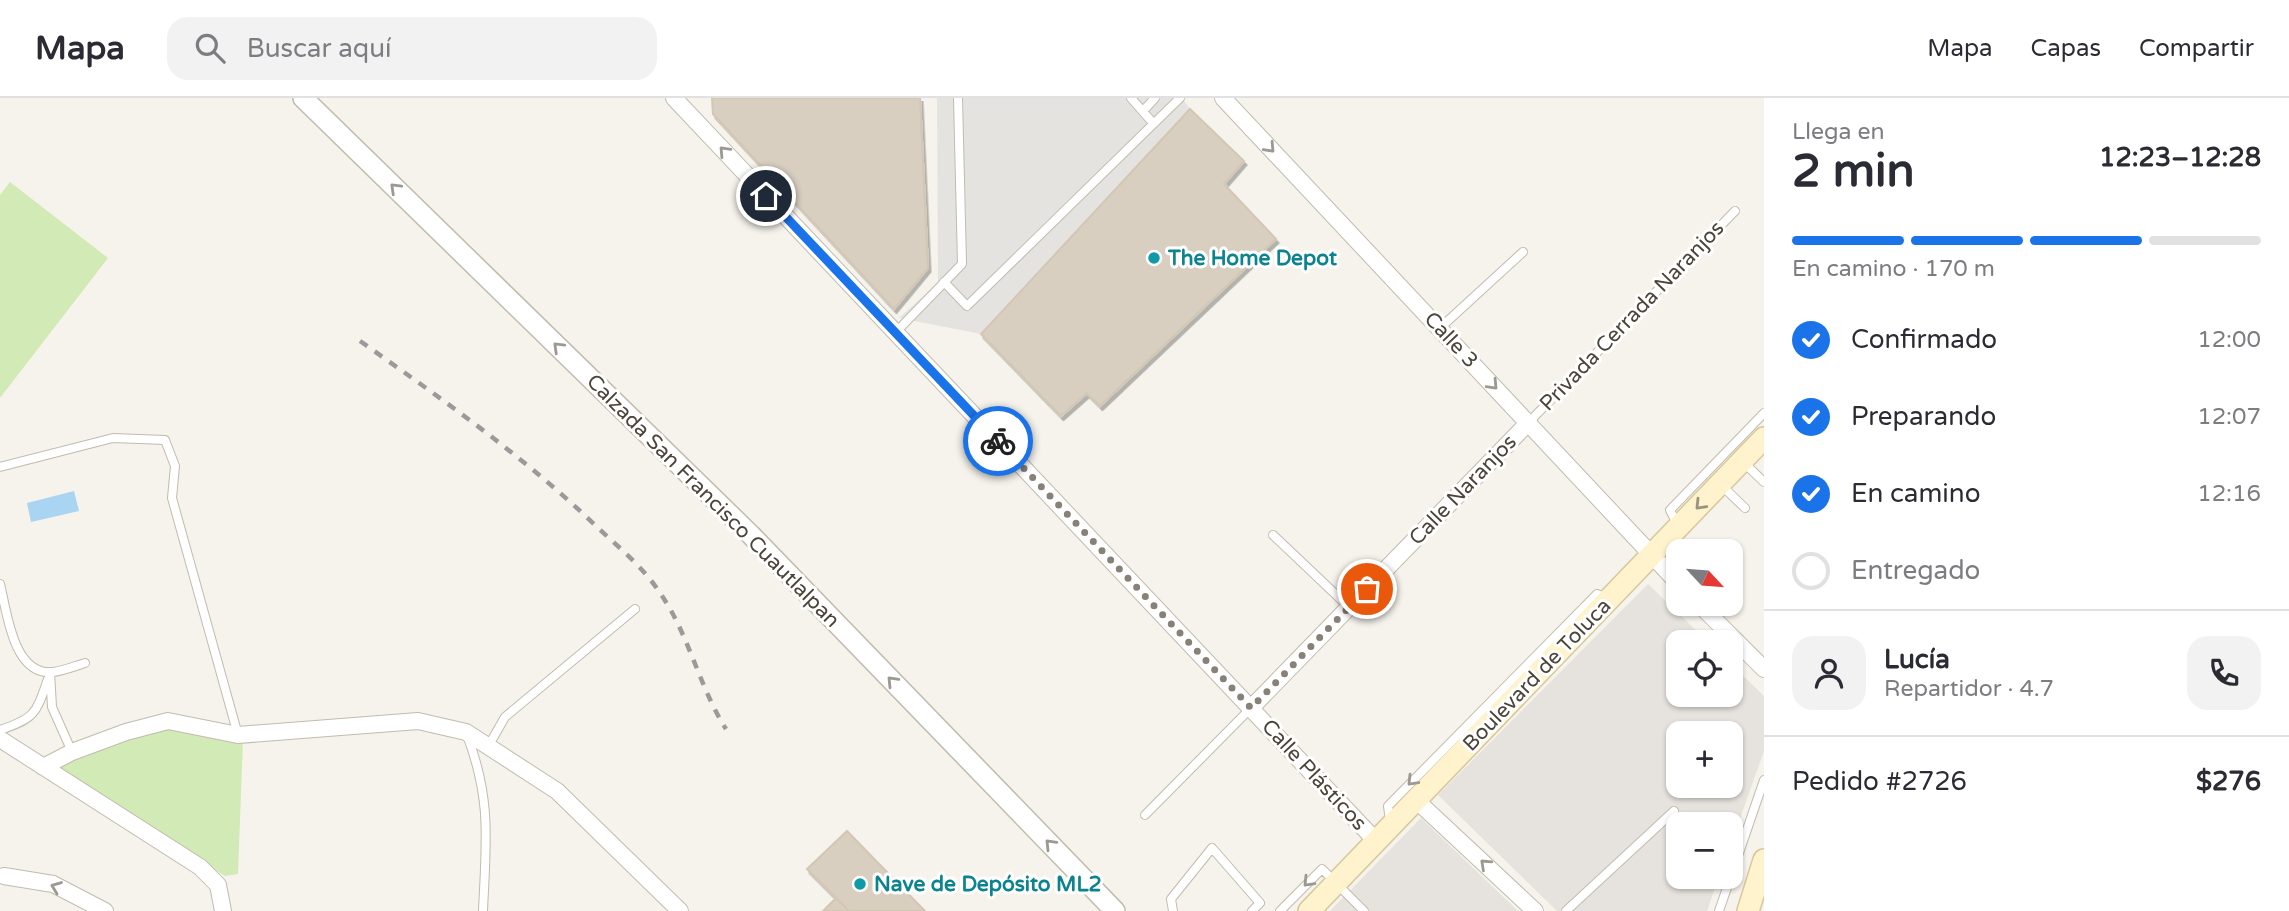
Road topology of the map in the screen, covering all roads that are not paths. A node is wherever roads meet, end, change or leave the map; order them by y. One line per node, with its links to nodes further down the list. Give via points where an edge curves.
1 (303, 98): 56 (street, Calzada San Francisco Cuautlalpan, one-way to 1, via 751,535)
2 (674, 98): 14 (street, Calle Plásticos, one-way to 2)
3 (958, 98): 12 (lane, via 962,264)
4 (1131, 98): 8 (lane)
5 (1156, 98): 8 (lane)
6 (1180, 98): 9 (lane)
7 (1223, 98): 13 (street, Calle 3, one-way to 13)
8 (1143, 111): 9 (lane)
9 (1153, 123): 12 (lane, via 967,306)
10 (1735, 211): 16 (lane, Privada Cerrada Naranjos)
11 (1523, 252): 13 (lane)
12 (944, 282): 14 (lane)
13 (1440, 328): 16 (street, Calle 3, one-way to 16)
14 (896, 332): 34 (street, Calle Plásticos)
15 (1764, 413): 23 (lane, via 1670,510)
16 (1529, 422): 25 (street, Calle 3); 28 (street, Calle Naranjos)
17 (1764, 438): 18 (main road, Boulevard de Toluca)
18 (1742, 461): 20 (lane); 21 (main road, Boulevard de Toluca)
19 (0, 467): 37 (lane, via 113,438 165,440 174,466 172,498)
20 (1764, 482)
21 (1720, 484): 22 (lane); 23 (main road, Boulevard de Toluca, one-way to 23)
22 (1745, 508)
23 (1678, 528): 25 (main road, Boulevard de Toluca)
24 (1273, 535): 28 (lane)
25 (1651, 556): 26 (street, Calle 3); 40 (main road, Boulevard de Toluca)
26 (1666, 571)
27 (0, 584): 33 (lane, via 17,649 29,665)
28 (1349, 607): 34 (street, Calle Naranjos)
29 (635, 609): 39 (lane, via 505,717)
30 (1711, 616): 32 (street)
31 (85, 663): 33 (lane)
32 (1764, 669)
33 (50, 673): 35 (lane, via 38,710 26,722); 41 (lane, via 52,707)
34 (1251, 708): 46 (lane); 47 (street, Calle Plásticos)
35 (0, 730)
36 (466, 732): 37 (street, via 418,721); 39 (street); 54 (lane, via 480,770 487,813)
37 (239, 735): 41 (street, via 168,721)
38 (0, 739): 42 (street)
39 (489, 745): 55 (street, via 557,791)
40 (1457, 747): 44 (main road, Boulevard de Toluca); 47 (lane, one-way to 47, via 1388,806)
41 (72, 752): 42 (street)
42 (43, 767): 53 (street, via 200,867 218,885)
43 (1764, 780): 65 (lane)
44 (1416, 800): 47 (main road, Boulevard de Toluca); 63 (street, one-way to 44)
45 (1674, 811): 64 (lane)
46 (1145, 815)
47 (1383, 834): 50 (main road, Boulevard de Toluca)
48 (1764, 860): 66 (main road)
49 (2, 877): 52 (street, one-way to 49, via 53,884)
50 (1337, 882): 60 (lane, one-way to 60, via 1322,869); 61 (main road, Boulevard de Toluca); 62 (lane)
51 (1260, 903): 57 (lane, via 1212,848 1171,899); 58 (lane); 59 (lane)
52 (104, 911)
53 (223, 911)
54 (483, 911)
55 (680, 911)
56 (1115, 911)
57 (1173, 911)
58 (1252, 911)
59 (1266, 911)
60 (1280, 911)
61 (1309, 911)
62 (1364, 911)
63 (1535, 911)
64 (1566, 911)
65 (1719, 911)
66 (1748, 911)

